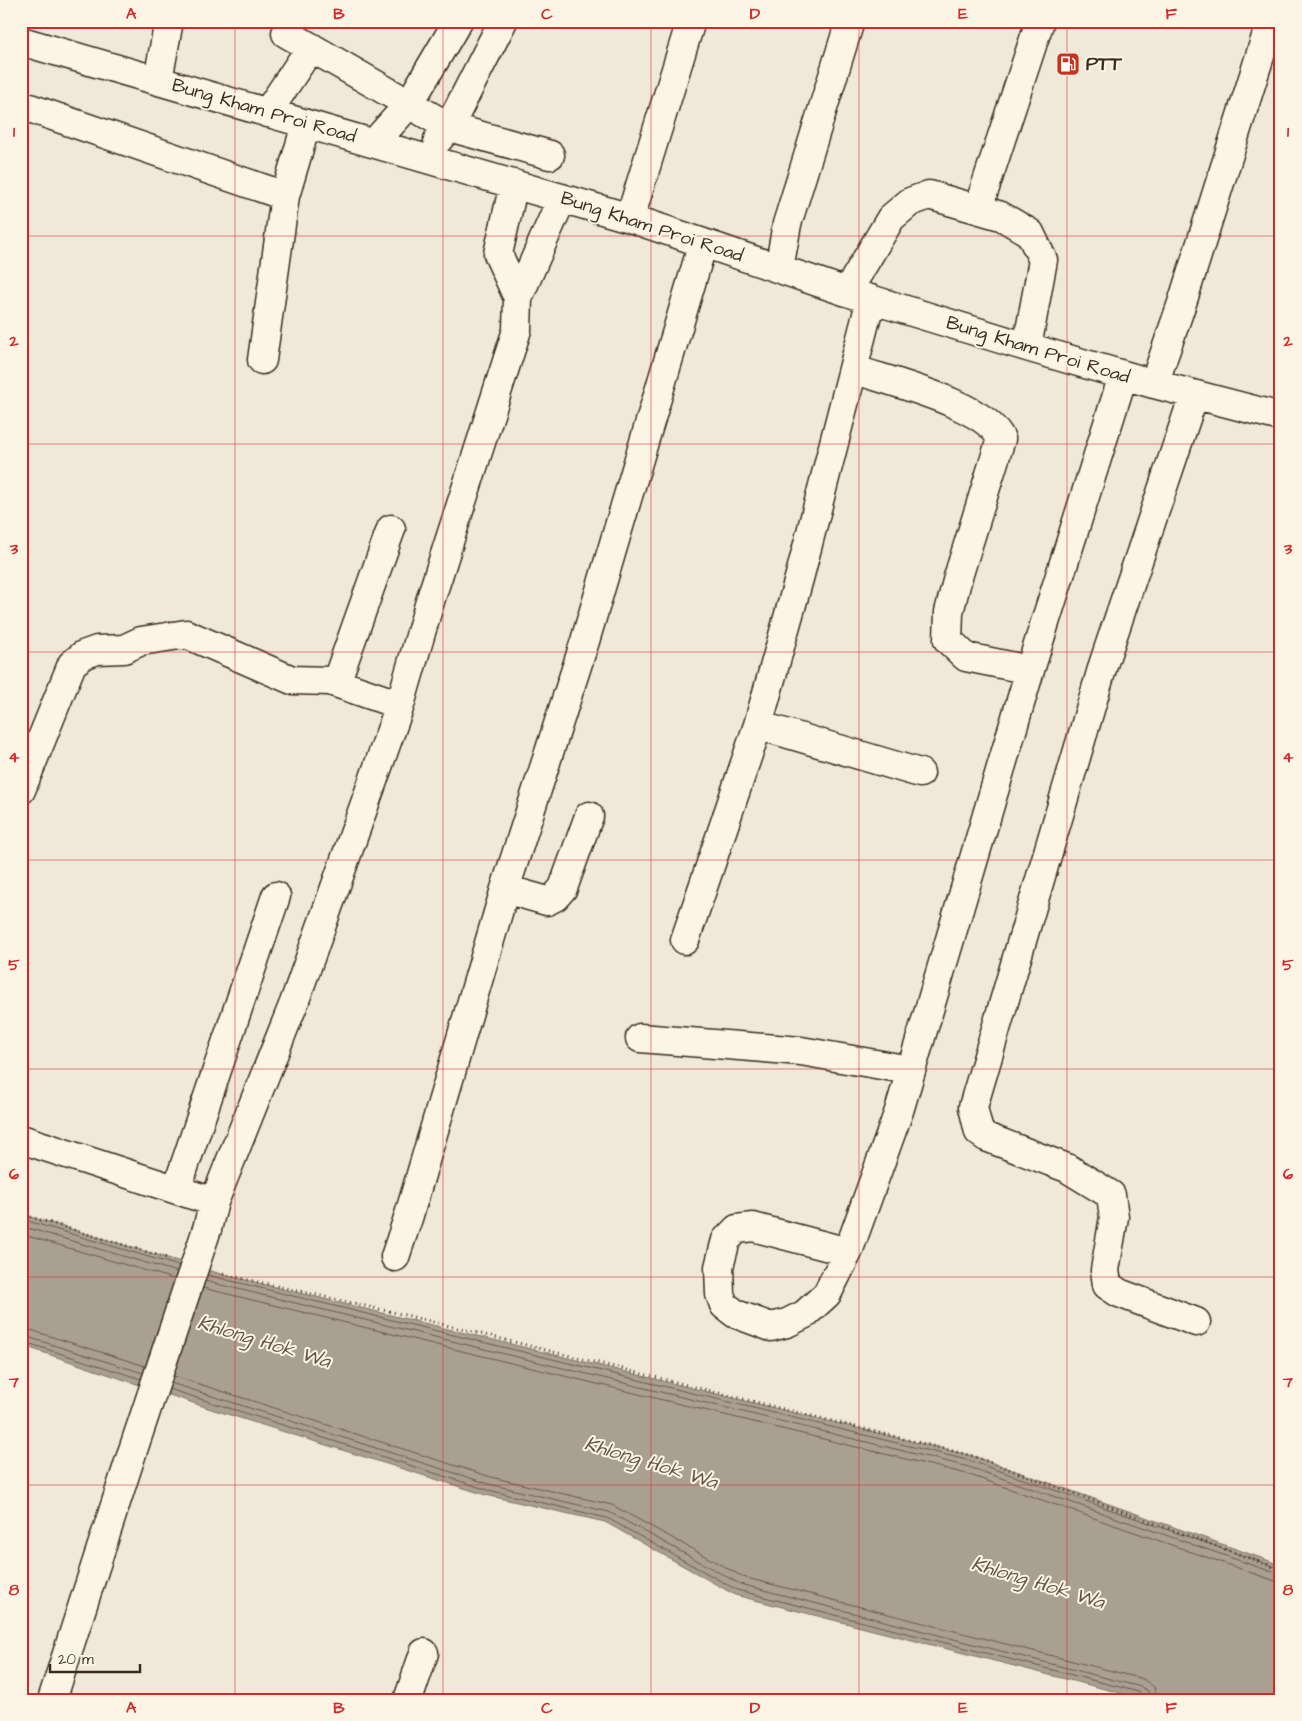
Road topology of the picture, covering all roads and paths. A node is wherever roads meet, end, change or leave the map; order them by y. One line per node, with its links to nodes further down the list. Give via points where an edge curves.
1 (169, 21): 11 (street)
2 (458, 21): 12 (street)
3 (503, 21): 16 (street)
4 (691, 21): 24 (street)
5 (850, 21): 26 (street, via 787,224)
6 (1040, 21): 23 (street)
7 (1271, 21): 33 (street)
8 (286, 34): 10 (street)
9 (21, 41): 11 (street, Bung Kham Proi Road)
10 (311, 47): 12 (street); 14 (street)
11 (158, 80): 14 (street, Bung Kham Proi Road)
12 (409, 104): 16 (street); 17 (street)
13 (21, 105): 21 (street)
14 (267, 113): 15 (street, Bung Kham Proi Road)
15 (306, 125): 17 (street, Bung Kham Proi Road); 21 (street)
16 (449, 126): 18 (street); 19 (street)
17 (374, 143): 19 (street, Bung Kham Proi Road)
18 (550, 155)
19 (425, 159): 20 (street, Bung Kham Proi Road)
20 (514, 184): 22 (street, Bung Kham Proi Road); 28 (street, via 498,254)
21 (285, 196): 30 (street)
22 (562, 198): 24 (street, Bung Kham Proi Road); 28 (street)
23 (978, 209): 27 (street, via 929,195 910,202 890,218); 29 (street, via 1001,216 1030,233 1043,260)
24 (630, 218): 25 (street, Bung Kham Proi Road)
25 (703, 243): 26 (street, Bung Kham Proi Road); 44 (street, via 585,640)
26 (779, 268): 27 (street, Bung Kham Proi Road)
27 (859, 296): 29 (street, Bung Kham Proi Road); 31 (street)
28 (518, 298): 39 (street, via 517,330)
29 (1027, 347): 32 (street, Bung Kham Proi Road)
30 (262, 360)
31 (853, 369): 37 (street, via 960,405 998,431 1001,439 949,612 948,640 966,657); 40 (street)
32 (1123, 376): 33 (street, Bung Kham Proi Road); 37 (street)
33 (1154, 384): 34 (street, Bung Kham Proi Road)
34 (1194, 395): 35 (street, Bung Kham Proi Road); 57 (street, via 1104,662 973,1107 979,1132 986,1137 1067,1168 1111,1195 1114,1217 1106,1270 1107,1285 1119,1293)
35 (1281, 417)
36 (391, 529): 38 (street)
37 (1030, 670): 48 (street)
38 (336, 683): 39 (street); 42 (street, via 292,680 186,634 141,641 124,649 97,650 72,664)
39 (400, 704): 51 (street, via 294,1003)
40 (758, 725): 41 (street); 46 (street)
41 (920, 773)
42 (21, 790)
43 (589, 816): 44 (street, via 563,888 554,897 547,901)
44 (505, 889): 54 (street)
45 (276, 896): 50 (street)
46 (685, 940)
47 (640, 1038): 48 (street, via 801,1052)
48 (910, 1070): 53 (street, via 899,1111)
49 (21, 1139): 50 (street)
50 (177, 1188): 51 (street)
51 (214, 1202): 60 (street, bridge)
52 (21, 1214): 55 (path)
53 (848, 1252): 53 (street, via 753,1227 737,1229 726,1240 719,1267 720,1294 724,1305 736,1314 771,1327 788,1323 806,1314 827,1294)
54 (394, 1257)
55 (173, 1260)
56 (221, 1274): 58 (path, via 400,1314 973,1456)
57 (1196, 1322)
58 (1281, 1570)
59 (424, 1653): 61 (street)
60 (52, 1700)
61 (408, 1700)

